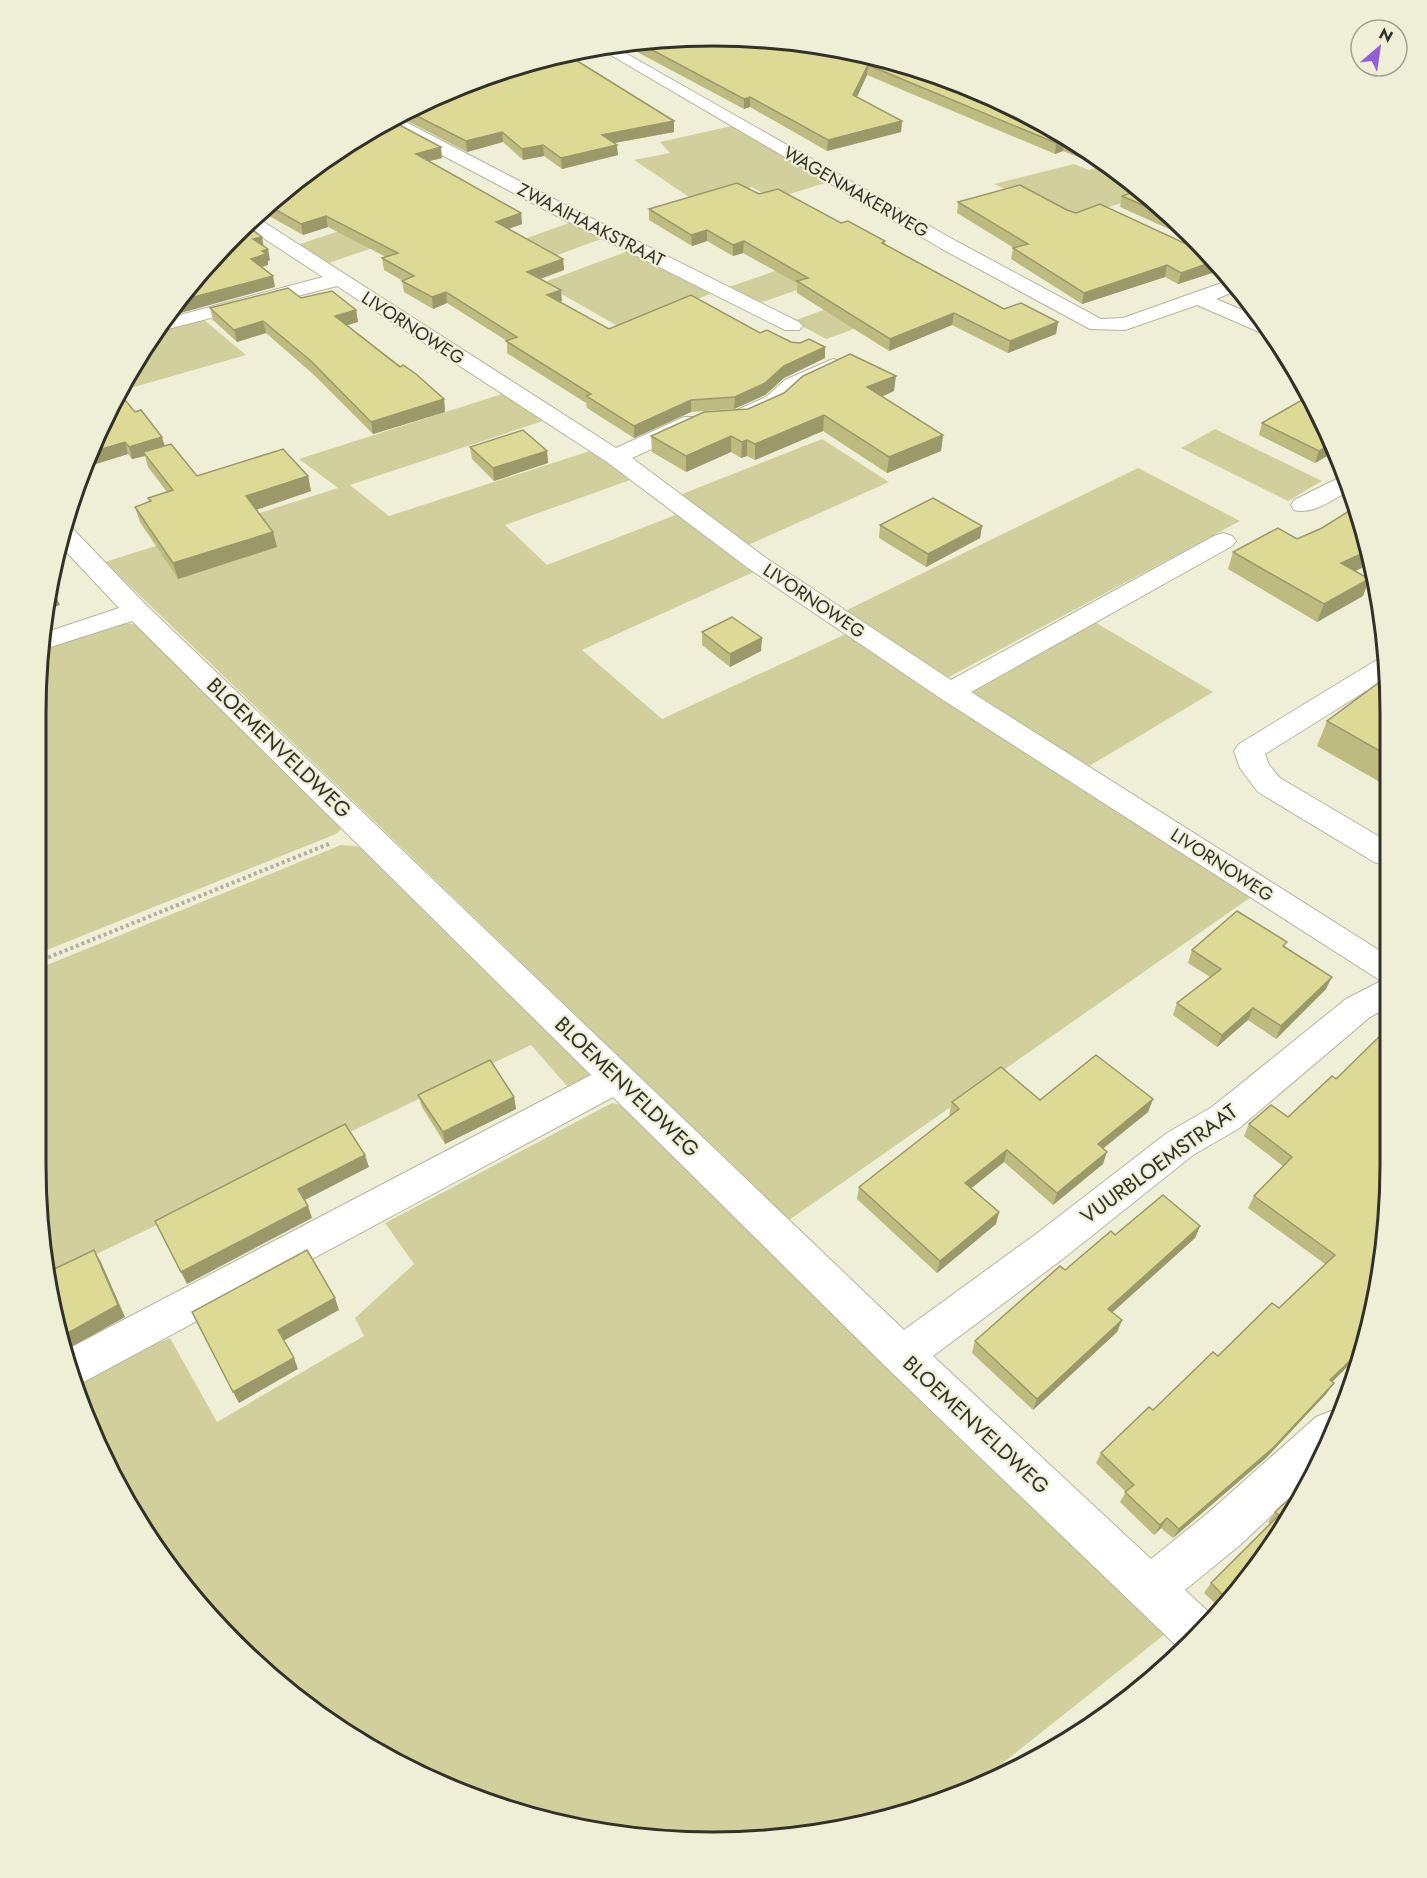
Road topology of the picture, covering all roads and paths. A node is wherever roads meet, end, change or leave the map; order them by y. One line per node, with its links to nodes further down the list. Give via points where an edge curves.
1 (615, 54): 6 (street, WAGENMAKERWEG, via 1097,325 1112,326)
2 (399, 125): 9 (street, ZWAAIHAAKSTRAAT)
3 (259, 226): 4 (street, LIVORNOWEG)
4 (338, 279): 8 (street); 11 (street, LIVORNOWEG)
5 (1227, 288): 6 (street)
6 (1197, 298): 7 (street)
7 (1254, 323)
8 (172, 324)
9 (792, 326)
10 (841, 363): 11 (street, via 793,385 774,402 739,418 700,419)
11 (615, 457): 19 (street, LIVORNOWEG, via 757,563)
12 (1340, 485): 13 (street)
13 (1303, 506)
14 (69, 540): 16 (street, BLOEMENVELDWEG)
15 (1223, 541): 19 (street)
16 (137, 611): 17 (street); 20 (street, BLOEMENVELDWEG)
17 (51, 639)
18 (1379, 671): 21 (street, via 1249,751 1255,768 1269,785)
19 (950, 692): 23 (street, LIVORNOWEG)
20 (361, 828): 22 (path); 25 (street, BLOEMENVELDWEG)
21 (1380, 851)
22 (46, 958)
23 (1380, 967)
24 (1380, 996): 26 (street, VUURBLOEMSTRAAT, via 1358,1008 1225,1118 1180,1144)
25 (618, 1078): 26 (street, BLOEMENVELDWEG); 27 (street)
26 (902, 1355): 29 (street, BLOEMENVELDWEG)
27 (78, 1365)
28 (1321, 1440): 29 (street, via 1224,1529)
29 (1150, 1589): 30 (street, BLOEMENVELDWEG)
30 (1192, 1628)

